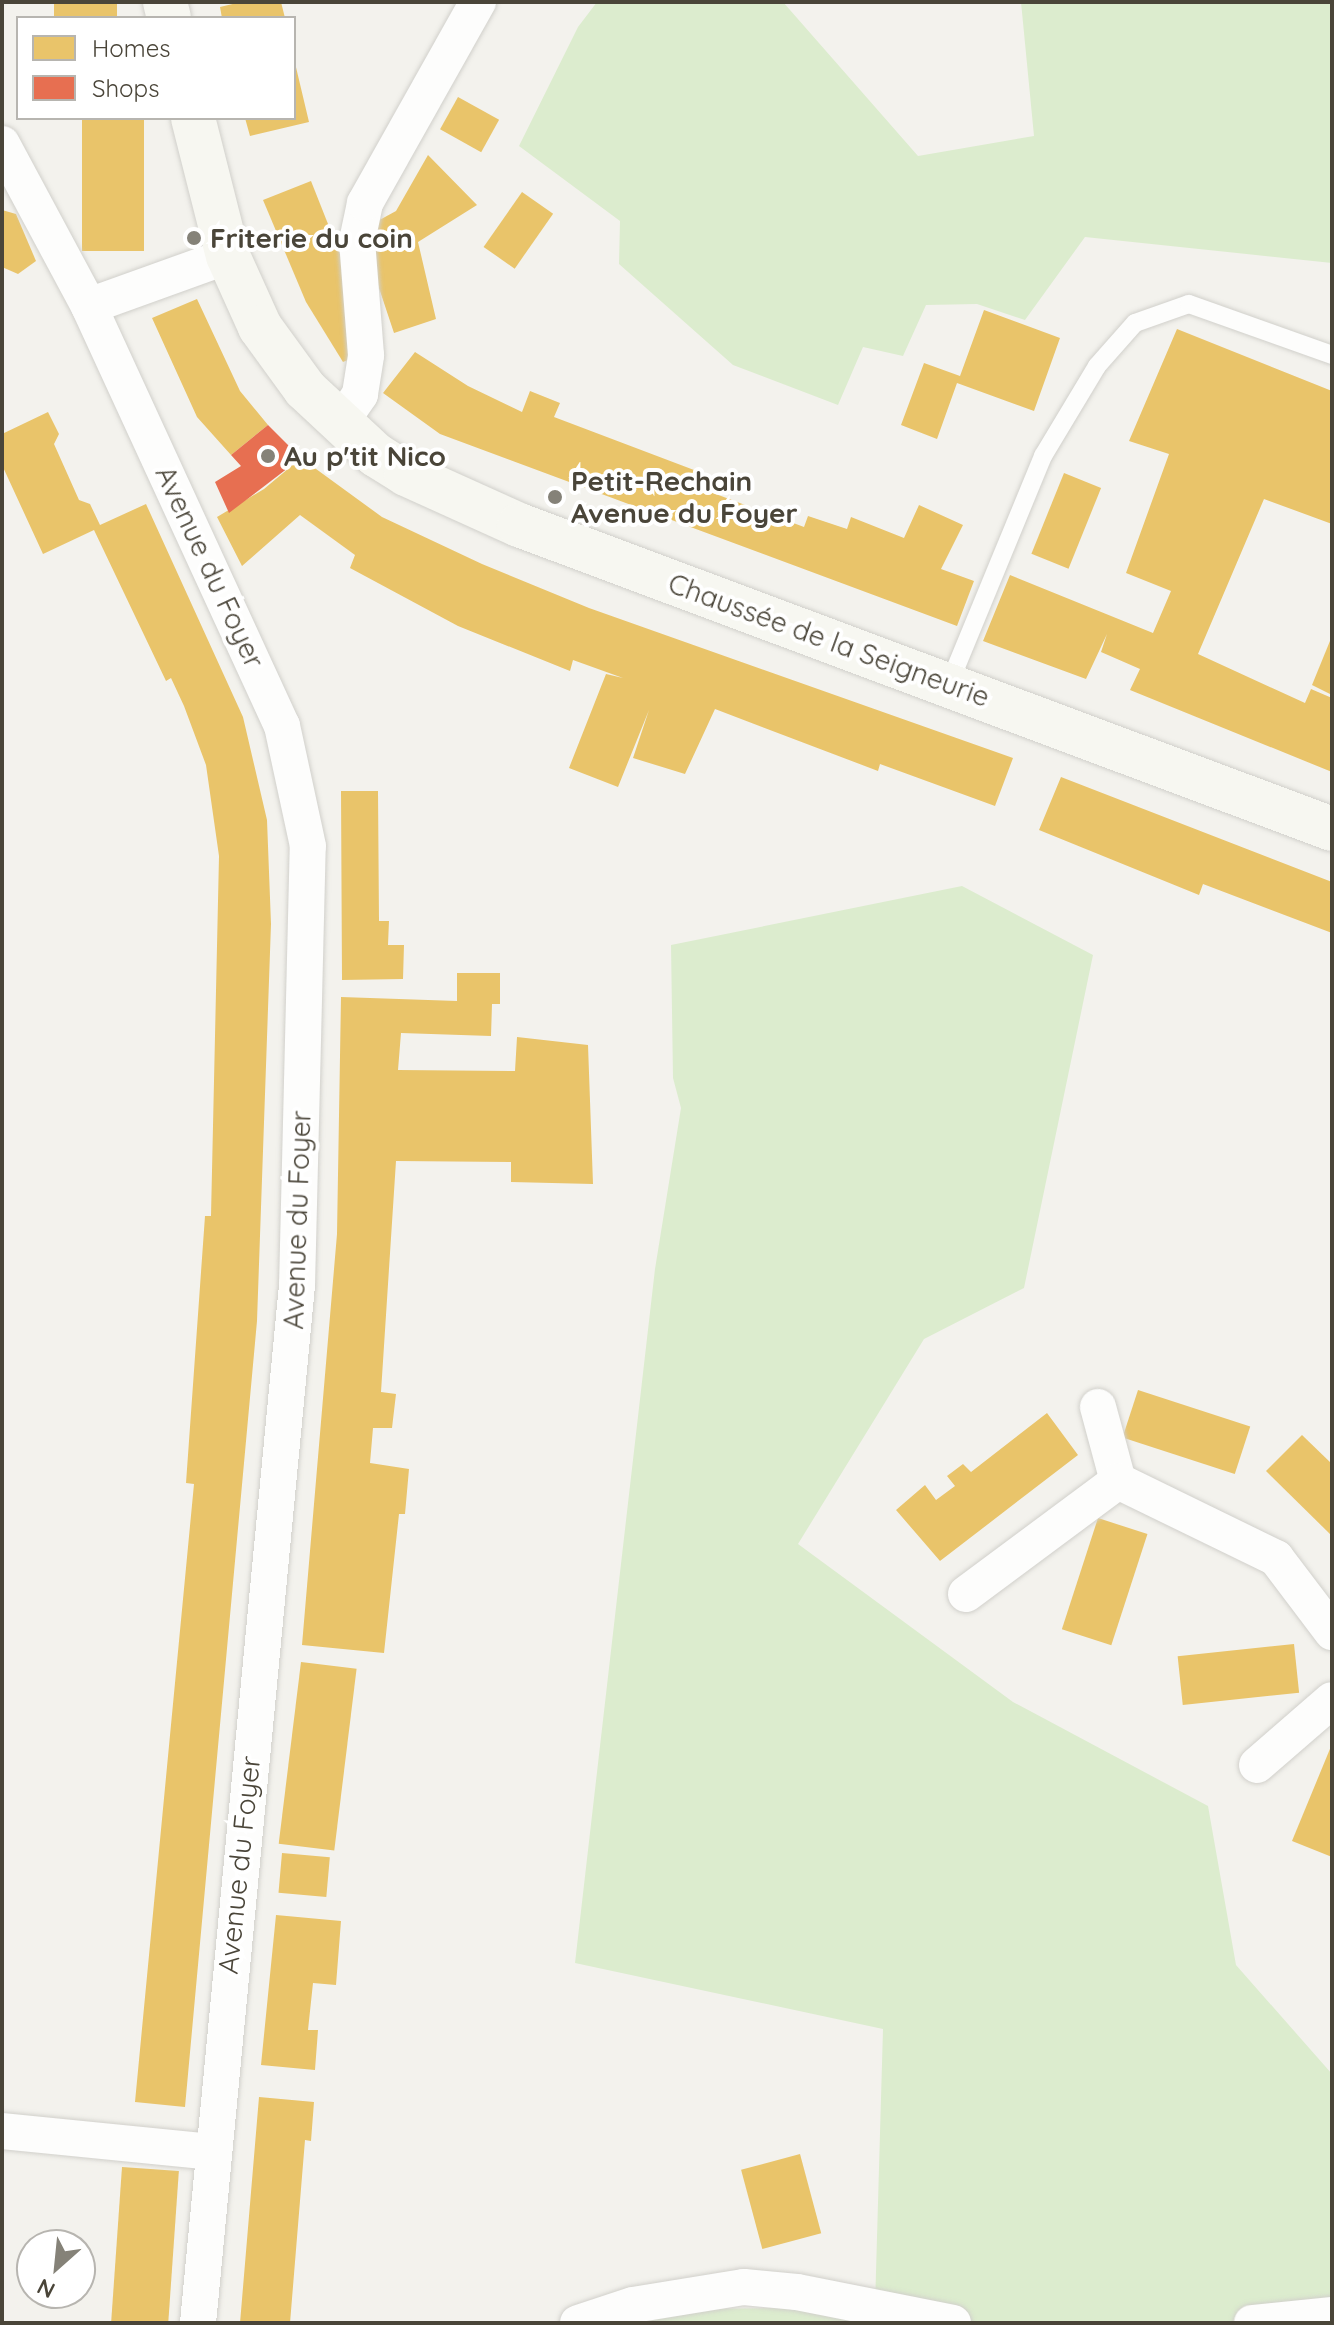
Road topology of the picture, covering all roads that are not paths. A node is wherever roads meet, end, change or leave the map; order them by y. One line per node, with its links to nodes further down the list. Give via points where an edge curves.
1 (478, 2): 7 (street, via 365,203 357,241 366,355 360,394)
2 (194, 120): 4 (main road, Chaussée de la Seigneurie)
3 (2, 144): 5 (street, Avenue du Foyer)
4 (228, 256): 5 (street); 7 (main road, Chaussée de la Seigneurie, via 283,363)
5 (89, 306): 17 (street, Avenue du Foyer, via 282,726 308,846 297,1286)
6 (1332, 355): 8 (lane, via 1189,304 1135,323 1097,366 1043,456)
7 (340, 423): 8 (main road, Chaussée de la Seigneurie, via 376,455 462,503)
8 (949, 684): 9 (main road, Chaussée de la Seigneurie)
9 (1332, 829)
10 (1098, 1407): 11 (street)
11 (1118, 1481): 12 (street); 13 (street, via 1276,1558)
12 (966, 1594)
13 (1332, 1632)
14 (1332, 1700): 15 (street)
15 (1257, 1765)
16 (2, 2131): 17 (street)
17 (211, 2152): 19 (street, Avenue du Foyer)
18 (1332, 2315): 22 (street)
19 (198, 2323)
20 (578, 2323): 21 (street, via 633,2305 744,2287 797,2292)
21 (953, 2323)
22 (1252, 2323)

